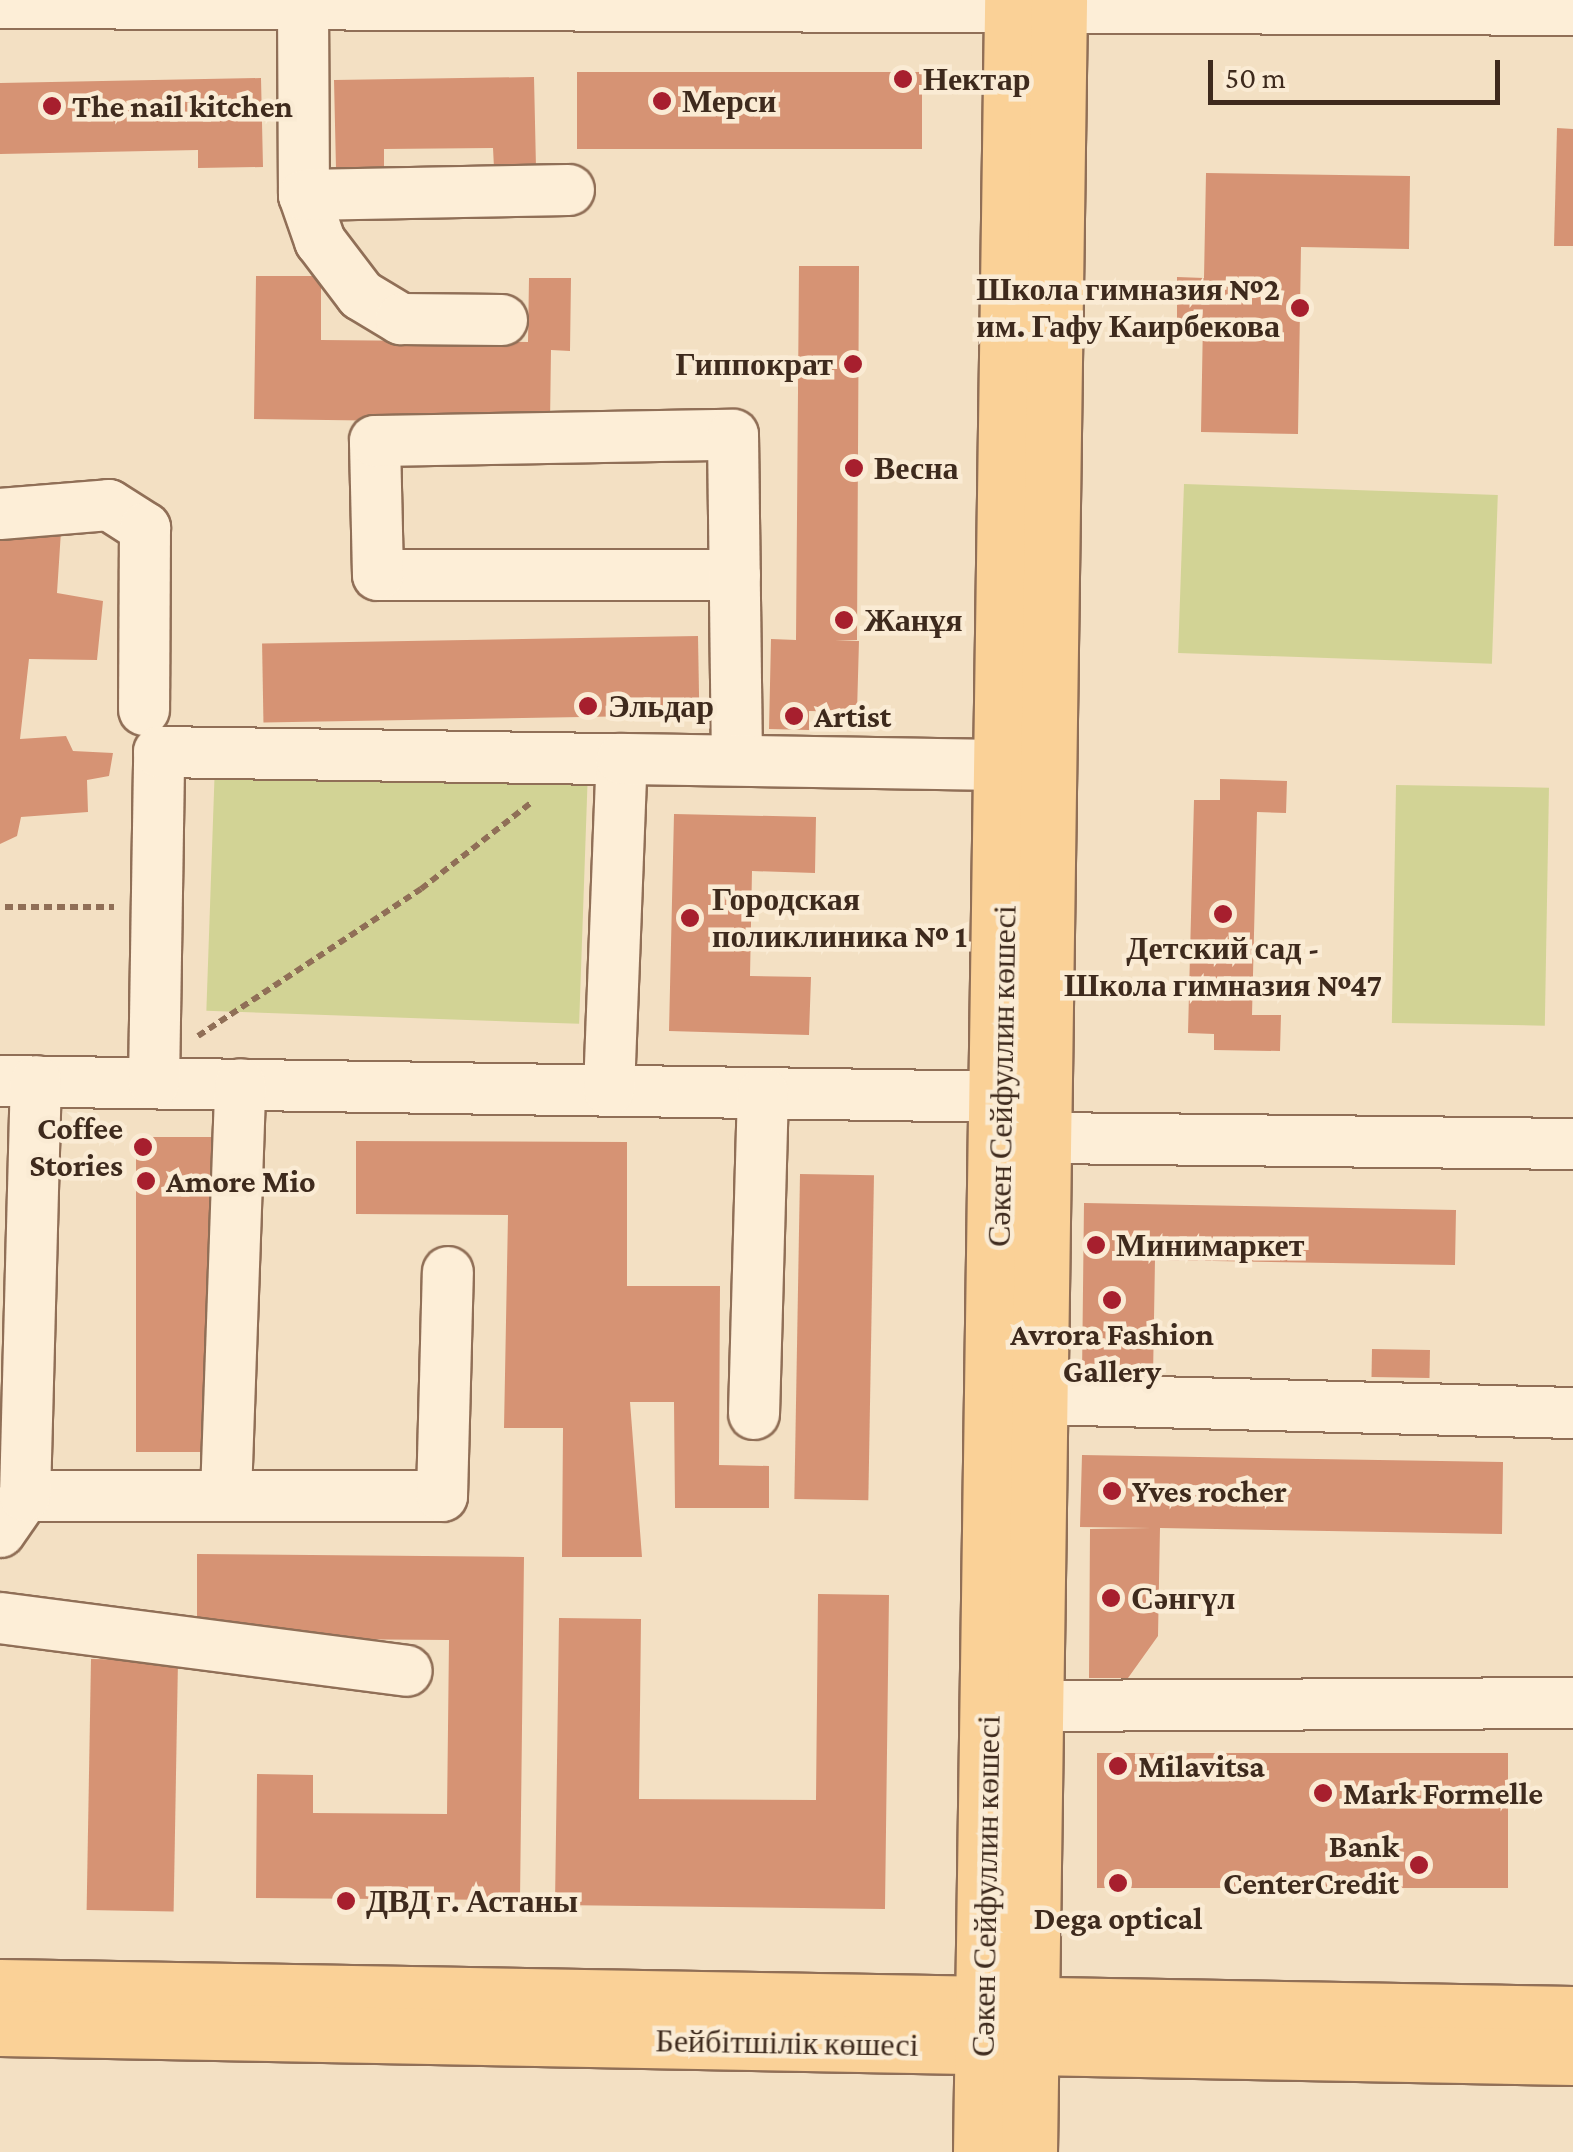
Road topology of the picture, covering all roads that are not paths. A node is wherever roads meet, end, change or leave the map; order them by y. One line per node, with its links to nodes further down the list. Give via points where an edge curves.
1 (273, 3): 2 (street); 3 (street); 7 (street)
2 (0, 4)
3 (1036, 4): 4 (street); 14 (main road, Сәкен Сейфуллин көшесі); 21 (main road, Сәкен Сейфуллин көшесі)
4 (1282, 4): 5 (street)
5 (1573, 10)
6 (569, 190): 7 (street)
7 (304, 195): 8 (street, via 320,241 361,295 401,319)
8 (502, 320)
9 (0, 514): 11 (street, via 108,505 145,528)
10 (735, 575): 10 (street, via 733,435 375,442 378,576); 13 (street)
11 (144, 710)
12 (605, 758): 13 (street); 16 (street, via 159,752); 18 (street)
13 (737, 760): 14 (street)
14 (1006, 765): 20 (main road, Сәкен Сейфуллин көшесі)
15 (18, 1081): 16 (street); 28 (street)
16 (154, 1083): 17 (street)
17 (240, 1084): 18 (street); 27 (street)
18 (609, 1090): 19 (street)
19 (763, 1093): 20 (street); 26 (street)
20 (1003, 1098): 35 (main road, Сәкен Сейфуллин көшесі)
21 (1045, 1138): 22 (street); 24 (main road, Сәкен Сейфуллин көшесі)
22 (1573, 1144)
23 (448, 1272): 27 (street, via 442,1496)
24 (1040, 1399): 25 (street); 32 (main road, Сәкен Сейфуллин көшесі)
25 (1573, 1412)
26 (754, 1414)
27 (226, 1495): 28 (street)
28 (12, 1514)
29 (0, 1618): 30 (street)
30 (407, 1671)
31 (1573, 1703): 32 (street)
32 (1036, 1706): 35 (main road, Сәкен Сейфуллин көшесі)
33 (0, 1986): 35 (main road, Бейбітшілік көшесі)
34 (1573, 2014): 35 (main road, Бейбітшілік көшесі)
35 (1006, 2026): 36 (main road, Бейбітшілік көшесі); 37 (main road, Бейбітшілік көшесі); 38 (main road, Сәкен Сейфуллин көшесі); 39 (main road, Сәкен Сейфуллин көшесі)
36 (0, 2028)
37 (1573, 2057)
38 (981, 2152)
39 (1029, 2152)

